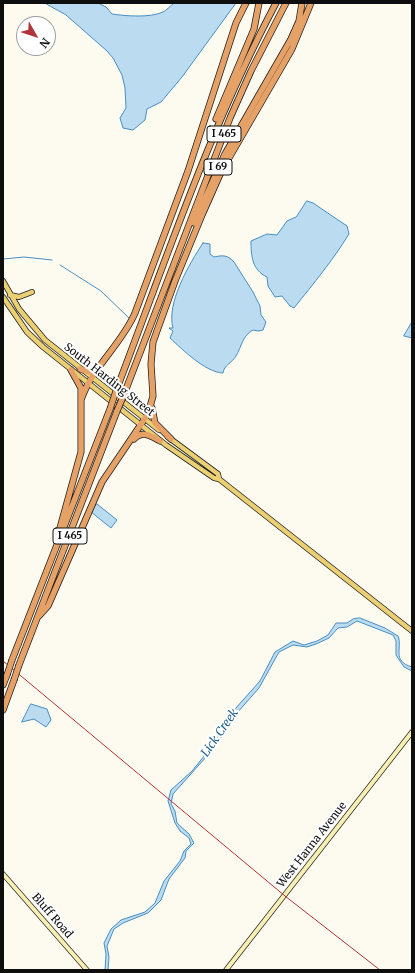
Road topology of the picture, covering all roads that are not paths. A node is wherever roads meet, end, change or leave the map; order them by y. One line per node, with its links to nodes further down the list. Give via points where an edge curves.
1 (246, 3): 13 (highway, via 236,23 188,171 135,312 127,329)
2 (259, 3): 7 (highway, I 69, via 254,29 211,133)
3 (276, 3): 7 (highway, I 465, via 240,76)
4 (286, 3): 8 (highway, I 465, via 235,106)
5 (302, 3): 8 (highway, I 69, via 299,20 291,39 225,154)
6 (311, 3): 19 (highway, via 295,43 238,140 202,215 154,336 151,358)
7 (203, 161): 26 (highway, I 465, bridge, via 110,409)
8 (172, 270): 27 (highway, I 465, bridge)
9 (3, 281): 11 (main road, South Harding Street)
10 (32, 292): 11 (main road, via 19,297)
11 (10, 295): 14 (main road, South Harding Street, via 39,334)
12 (3, 297): 15 (main road, South Harding Street, via 27,332)
13 (100, 365): 14 (highway, via 90,372); 16 (highway)
14 (80, 369): 16 (main road, South Harding Street)
15 (71, 370): 17 (main road, South Harding Street); 18 (highway, via 80,383)
16 (92, 378): 17 (highway); 20 (main road, South Harding Street)
17 (88, 383): 18 (highway); 21 (main road, South Harding Street)
18 (81, 400): 26 (highway, via 81,452)
19 (152, 401): 20 (highway); 22 (highway, via 154,420)
20 (145, 419): 21 (highway); 22 (main road, South Harding Street)
21 (141, 426): 23 (main road, South Harding Street); 24 (highway)
22 (170, 439): 25 (main road, South Harding Street, via 218,474)
23 (160, 441): 24 (highway, via 147,434 139,435); 25 (main road, South Harding Street)
24 (118, 458): 27 (highway, via 95,494 48,606)
25 (219, 479): 28 (main road, South Harding Street)
26 (54, 549): 29 (highway, I 465, bridge)
27 (39, 616): 30 (highway, I 465, bridge)
28 (412, 631)
29 (3, 685)
30 (3, 710)
31 (412, 732): 34 (main road, West Hanna Avenue)
32 (3, 874): 33 (main road, Bluff Road)
33 (87, 970)
34 (226, 970)

